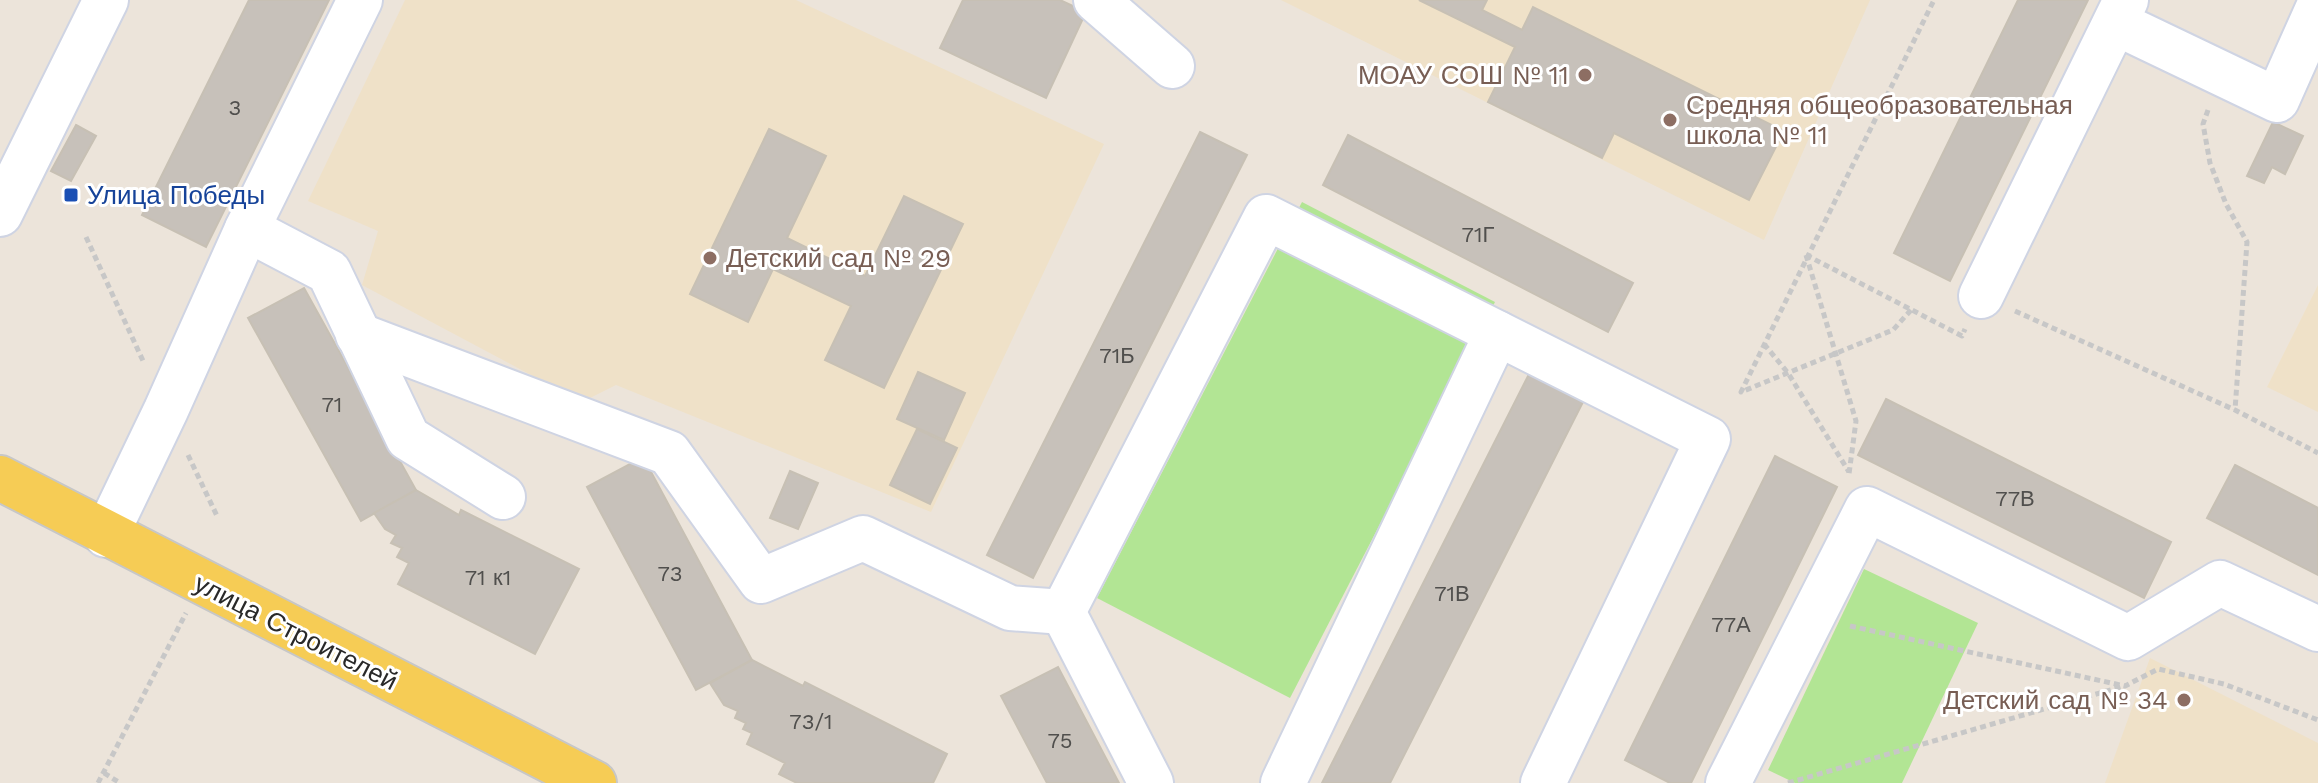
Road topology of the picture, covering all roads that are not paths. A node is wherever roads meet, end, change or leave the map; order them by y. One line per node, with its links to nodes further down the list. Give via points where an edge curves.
1 (106, 0): 7 (street)
2 (360, 0): 8 (street)
3 (1096, 0): 6 (street)
4 (2318, 8): 5 (street, via 2277,100)
5 (2121, 11): 9 (street)
6 (1172, 66)
7 (0, 214)
8 (247, 229): 11 (street, via 329,272); 14 (street)
9 (1981, 296)
10 (1497, 333): 15 (street, via 1266,217); 19 (street); 20 (street, via 1708,439)
11 (358, 335): 13 (street, via 408,438); 15 (street, via 669,453 761,581 863,538 1010,608)
12 (0, 478): 14 (main road, улица Строителей)
13 (503, 497)
14 (106, 535): 17 (main road, улица Строителей)
15 (1063, 612): 18 (street)
16 (2318, 629): 21 (street, via 2220,583 2128,638 1858,491 1814,614)
17 (594, 783)
18 (1151, 783)
19 (1283, 783)
20 (1543, 783)
21 (1728, 783)

